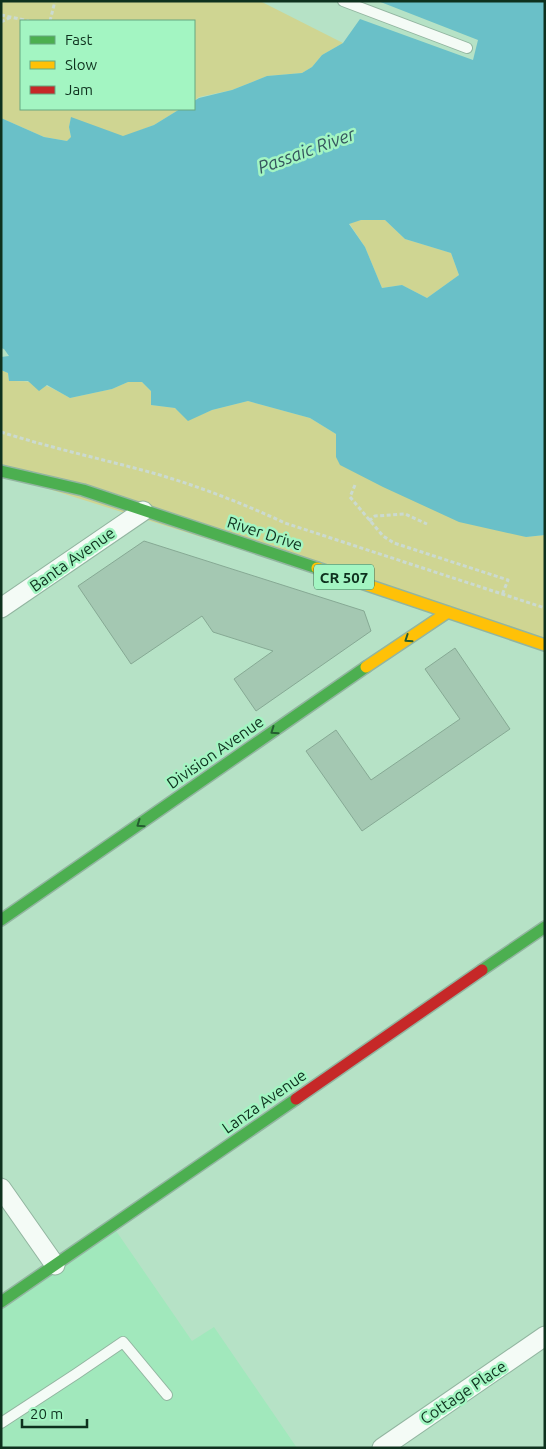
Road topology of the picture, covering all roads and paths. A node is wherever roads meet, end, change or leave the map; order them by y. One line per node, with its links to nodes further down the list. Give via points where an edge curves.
1 (55, 1): 6 (path)
2 (343, 1): 8 (lane)
3 (1, 15): 4 (path)
4 (12, 17): 5 (path); 7 (path)
5 (25, 20)
6 (50, 20)
7 (1, 22)
8 (467, 48)
9 (1, 432): 15 (path, via 154,474 242,504 285,523)
10 (1, 471): 12 (street, River Drive / CR 507, via 83,490)
11 (355, 484): 13 (path, via 350,497)
12 (143, 510): 16 (street, Banta Avenue); 18 (street, River Drive / CR 507)
13 (369, 521): 14 (path, via 375,516 405,514); 15 (path, via 394,543 508,580)
14 (426, 524)
15 (502, 594): 17 (path)
16 (1, 608)
17 (545, 608)
18 (448, 612): 19 (street, River Drive / CR 507); 20 (street, Division Avenue, one-way to 20)
19 (545, 645)
20 (1, 920)
21 (545, 927): 23 (street, Lanza Avenue)
22 (1, 1188): 23 (street)
23 (55, 1265): 24 (street, Lanza Avenue)
24 (1, 1302)
25 (545, 1336): 28 (street, Cottage Place)
26 (167, 1395): 27 (lane, via 123,1342)
27 (1, 1423)
28 (382, 1448)

